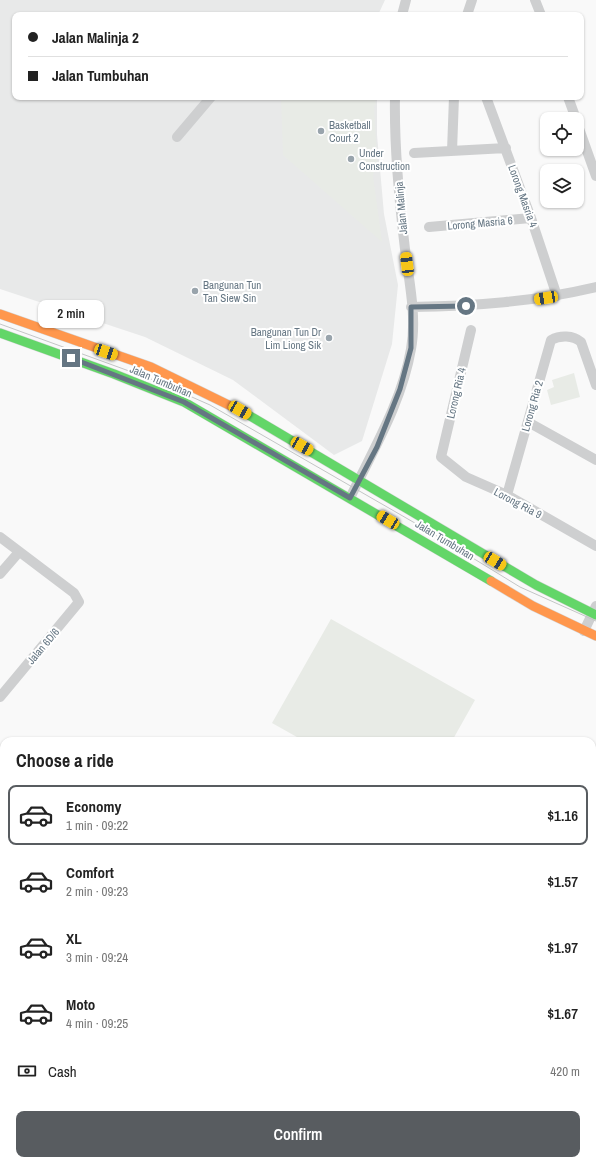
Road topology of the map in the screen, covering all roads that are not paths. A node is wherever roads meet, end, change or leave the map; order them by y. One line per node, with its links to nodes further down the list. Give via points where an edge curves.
1 (406, 0): 4 (street)
2 (472, 0): 5 (street)
3 (535, 0): 6 (street)
4 (403, 12)
5 (468, 12)
6 (540, 12)
7 (208, 100): 13 (street)
8 (396, 100): 23 (street, Jalan Malinja, via 397,163)
9 (454, 100): 16 (street)
10 (487, 100): 15 (street, Lorong Masria 4)
11 (569, 100): 12 (street)
12 (573, 112)
13 (177, 137)
14 (584, 142): 18 (street)
15 (506, 148): 16 (street); 19 (street, Lorong Masria 4)
16 (452, 151): 17 (street)
17 (414, 154)
18 (596, 174)
19 (531, 218): 20 (street, Lorong Masria 6); 22 (street, Lorong Masria 4)
20 (428, 228)
21 (596, 287): 22 (street)
22 (557, 296): 23 (street, via 481,306)
23 (411, 307): 33 (street, Jalan Malinja, via 411,348 400,389 377,447)
24 (0, 314): 30 (main road, Jalan Tumbuhan, via 151,367 228,403)
25 (471, 330): 29 (street, Lorong Ria 4)
26 (0, 333): 32 (main road, Jalan Tumbuhan, via 184,402)
27 (596, 385): 28 (street, Lorong Ria 2, via 581,342 576,337 555,338 550,342)
28 (528, 422): 31 (street); 35 (street, Lorong Ria 2)
29 (442, 457): 35 (street, Lorong Ria 9, via 466,477)
30 (326, 460): 32 (main road, via 336,469 337,475 330,481); 33 (main road, Jalan Tumbuhan)
31 (596, 460)
32 (314, 477): 36 (main road, Jalan Tumbuhan)
33 (359, 479): 34 (main road, Jalan Tumbuhan); 36 (street, Jalan Malinja)
34 (387, 495): 37 (main road, via 371,499); 42 (main road, Jalan Tumbuhan)
35 (507, 495): 39 (street, Lorong Ria 9)
36 (350, 498): 37 (main road, Jalan Tumbuhan)
37 (376, 513): 44 (main road, Jalan Tumbuhan, via 533,606)
38 (0, 536): 40 (street)
39 (596, 546)
40 (19, 552): 41 (street); 47 (street, Jalan 6D/6, via 74,593 79,600)
41 (0, 574)
42 (565, 600): 43 (main road, Jalan Tumbuhan); 44 (main road, via 580,616)
43 (595, 612): 45 (street)
44 (571, 624): 45 (main road, Jalan Tumbuhan)
45 (584, 631): 46 (main road, Jalan Tumbuhan)
46 (596, 636)
47 (0, 697)

